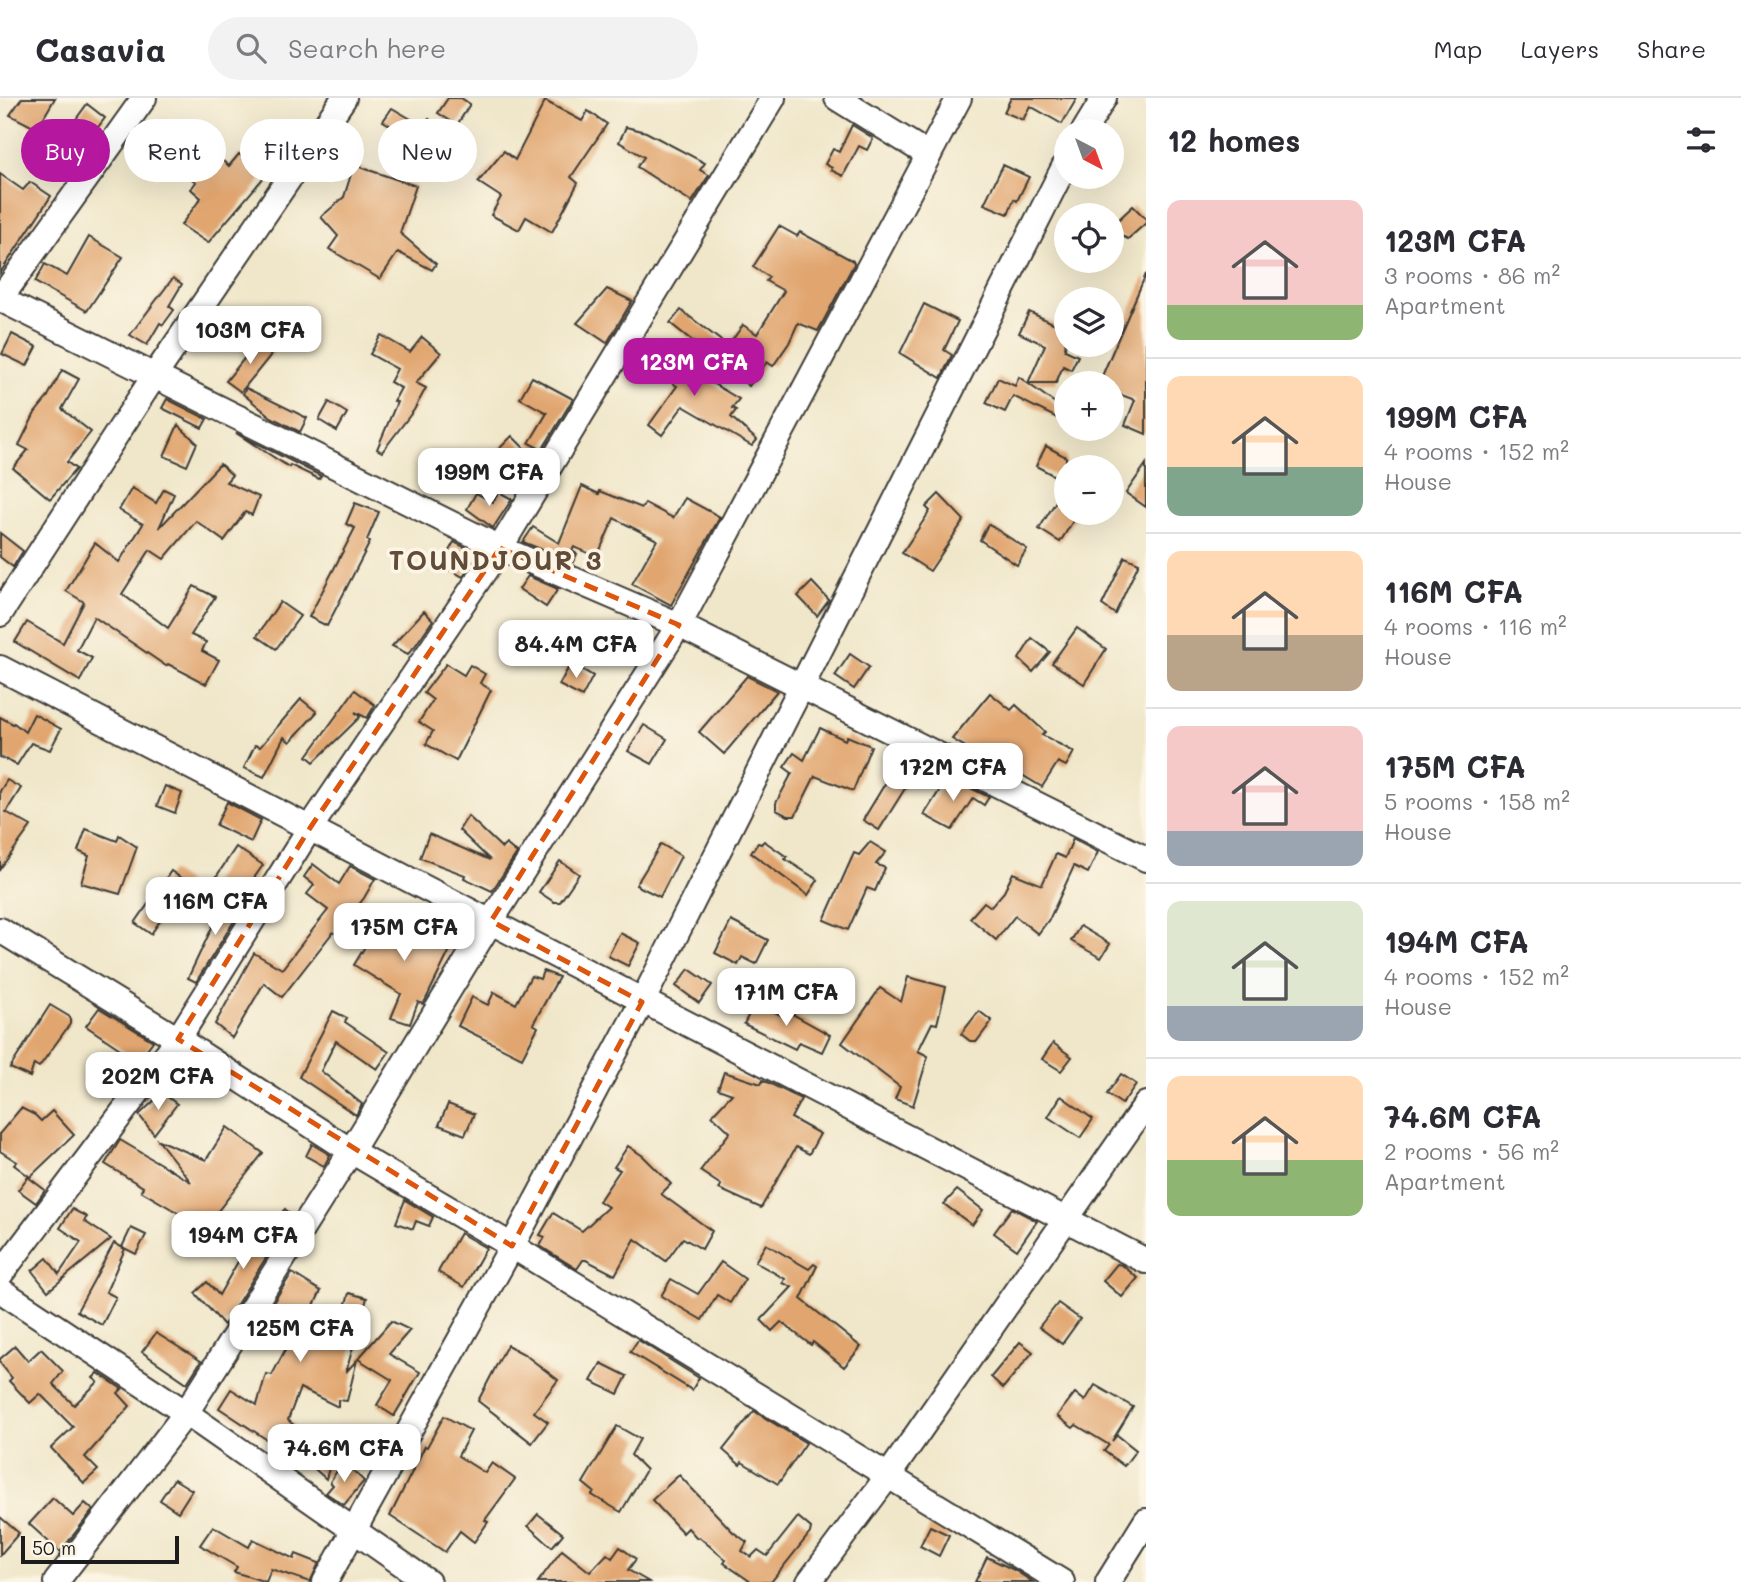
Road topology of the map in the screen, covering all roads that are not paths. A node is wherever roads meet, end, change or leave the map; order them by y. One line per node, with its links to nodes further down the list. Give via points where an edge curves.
1 (144, 98): 10 (street, via 0,299)
2 (344, 98): 10 (street)
3 (773, 98): 11 (street)
4 (837, 98): 8 (street)
5 (959, 98): 8 (street)
6 (1104, 98): 7 (street)
7 (1091, 119)
8 (929, 155): 13 (street)
9 (1054, 187): 15 (street)
10 (155, 375): 11 (street); 12 (street)
11 (500, 548): 13 (street); 16 (street)
12 (0, 614)
13 (680, 625): 15 (street); 18 (street)
14 (0, 668): 16 (street)
15 (801, 686): 17 (street); 20 (street)
16 (310, 828): 18 (street); 21 (street)
17 (1146, 859)
18 (491, 921): 20 (street); 23 (street)
19 (0, 930): 21 (street)
20 (642, 1002): 24 (street); 25 (street)
21 (178, 1038): 23 (street); 27 (street)
22 (1146, 1104): 24 (street)
23 (351, 1151): 25 (street); 29 (street)
24 (1066, 1219): 26 (street); 30 (street)
25 (512, 1246): 30 (street); 32 (street)
26 (1146, 1261)
27 (0, 1275)
28 (0, 1290): 29 (street)
29 (186, 1413): 32 (street); 33 (street)
30 (888, 1476): 36 (street); 37 (street)
31 (1146, 1521): 38 (street)
32 (352, 1530): 34 (street); 35 (street)
33 (56, 1582)
34 (324, 1582)
35 (428, 1582)
36 (809, 1582)
37 (1062, 1582)
38 (1108, 1582)

